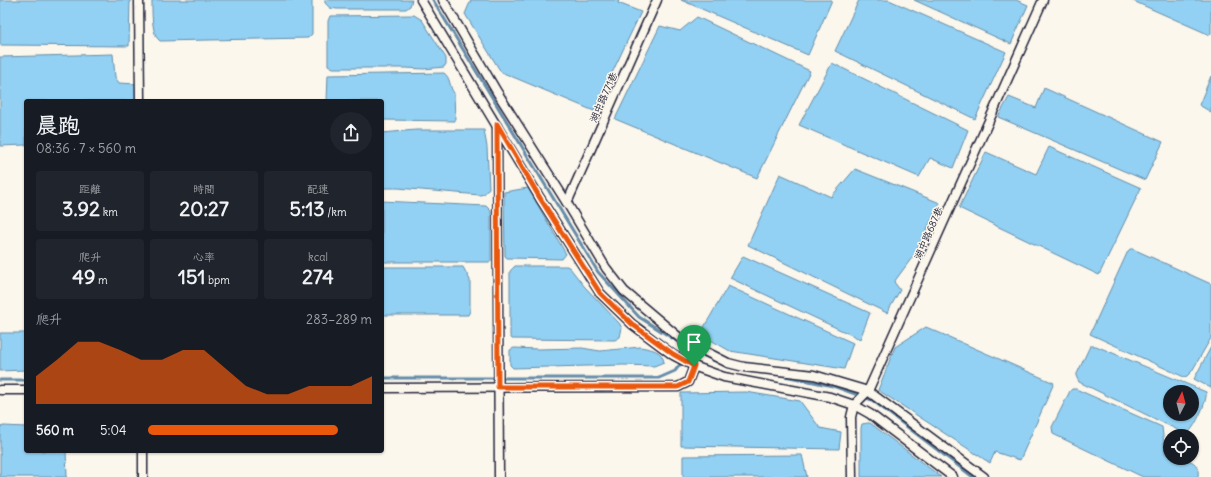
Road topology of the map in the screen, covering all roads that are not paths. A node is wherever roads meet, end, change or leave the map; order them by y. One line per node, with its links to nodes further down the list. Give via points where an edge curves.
1 (139, 0): 6 (street)
2 (421, 0): 7 (street)
3 (443, 0): 8 (street)
4 (657, 0): 8 (street, 湖中路771巷)
5 (1043, 0): 14 (street, 湖中路687巷)
6 (140, 99)
7 (497, 124): 9 (street, via 600,293 632,324); 10 (street)
8 (567, 203): 14 (street, via 606,268 624,292 681,339 728,363 814,375)
9 (694, 366): 10 (street, via 688,382 678,387); 15 (street, via 724,378 830,397)
10 (498, 387): 11 (street); 18 (street)
11 (384, 388)
12 (0, 390): 13 (street)
13 (24, 390)
14 (868, 391): 15 (street, 湖中路687巷); 21 (street)
15 (854, 405): 19 (street, via 851,417); 20 (street, via 870,414)
16 (143, 453): 17 (street)
17 (143, 477)
18 (499, 477)
19 (852, 477)
20 (953, 477)
21 (984, 477)

